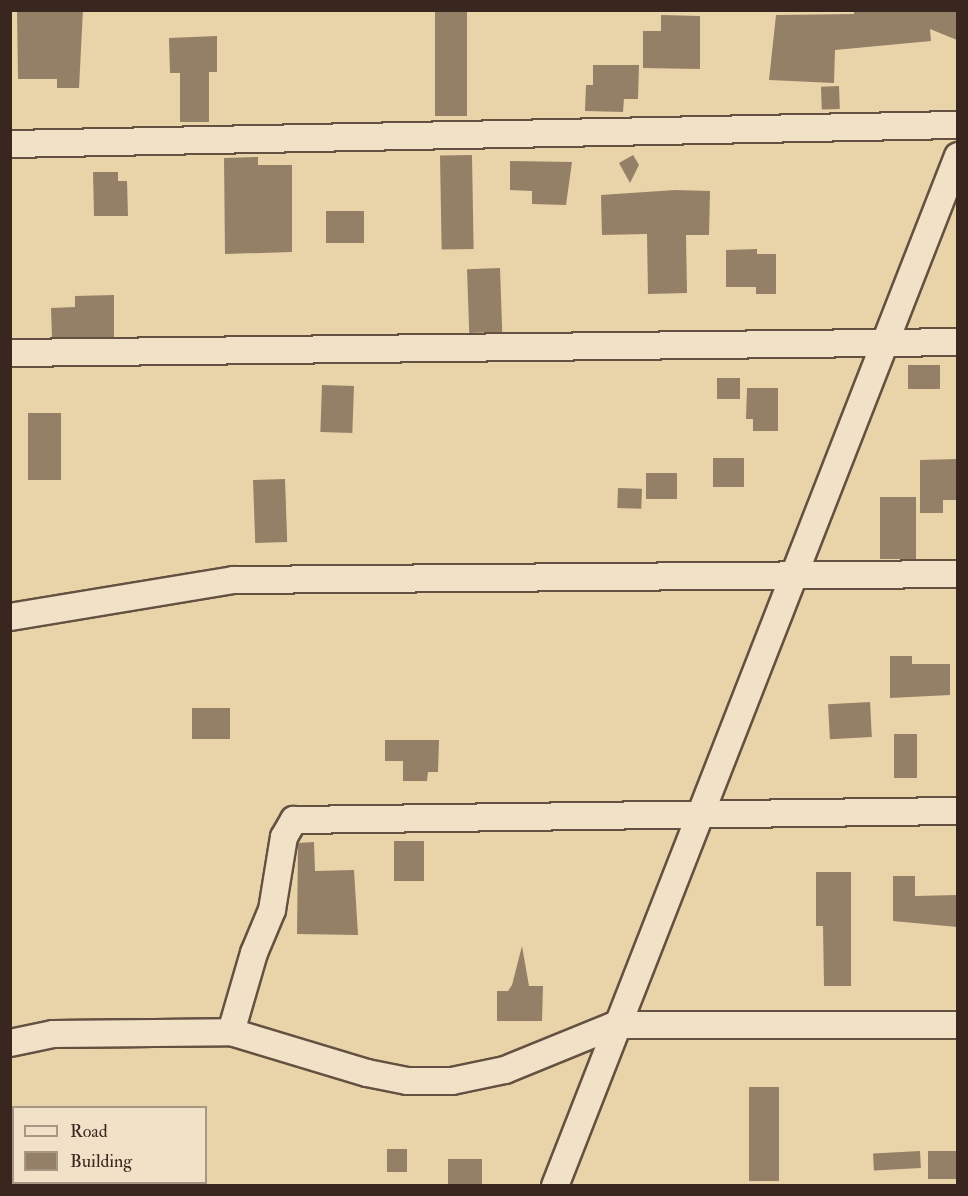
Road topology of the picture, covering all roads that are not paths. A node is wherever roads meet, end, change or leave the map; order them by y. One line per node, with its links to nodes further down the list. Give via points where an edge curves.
1 (957, 125): 2 (street)
2 (10, 144)
3 (957, 156): 5 (street)
4 (957, 342): 5 (street)
5 (881, 343): 6 (street); 7 (street)
6 (10, 352)
7 (791, 574): 8 (street); 9 (street, via 233,580); 11 (street)
8 (957, 574)
9 (10, 616)
10 (957, 811): 11 (street)
11 (702, 813): 12 (street); 14 (street, via 294,820 284,837 272,910)
12 (615, 1025): 13 (street); 14 (street, via 505,1070 452,1081 407,1081 367,1073); 16 (street)
13 (957, 1025)
14 (231, 1032): 15 (street, via 53,1034)
15 (10, 1043)
16 (555, 1185)

